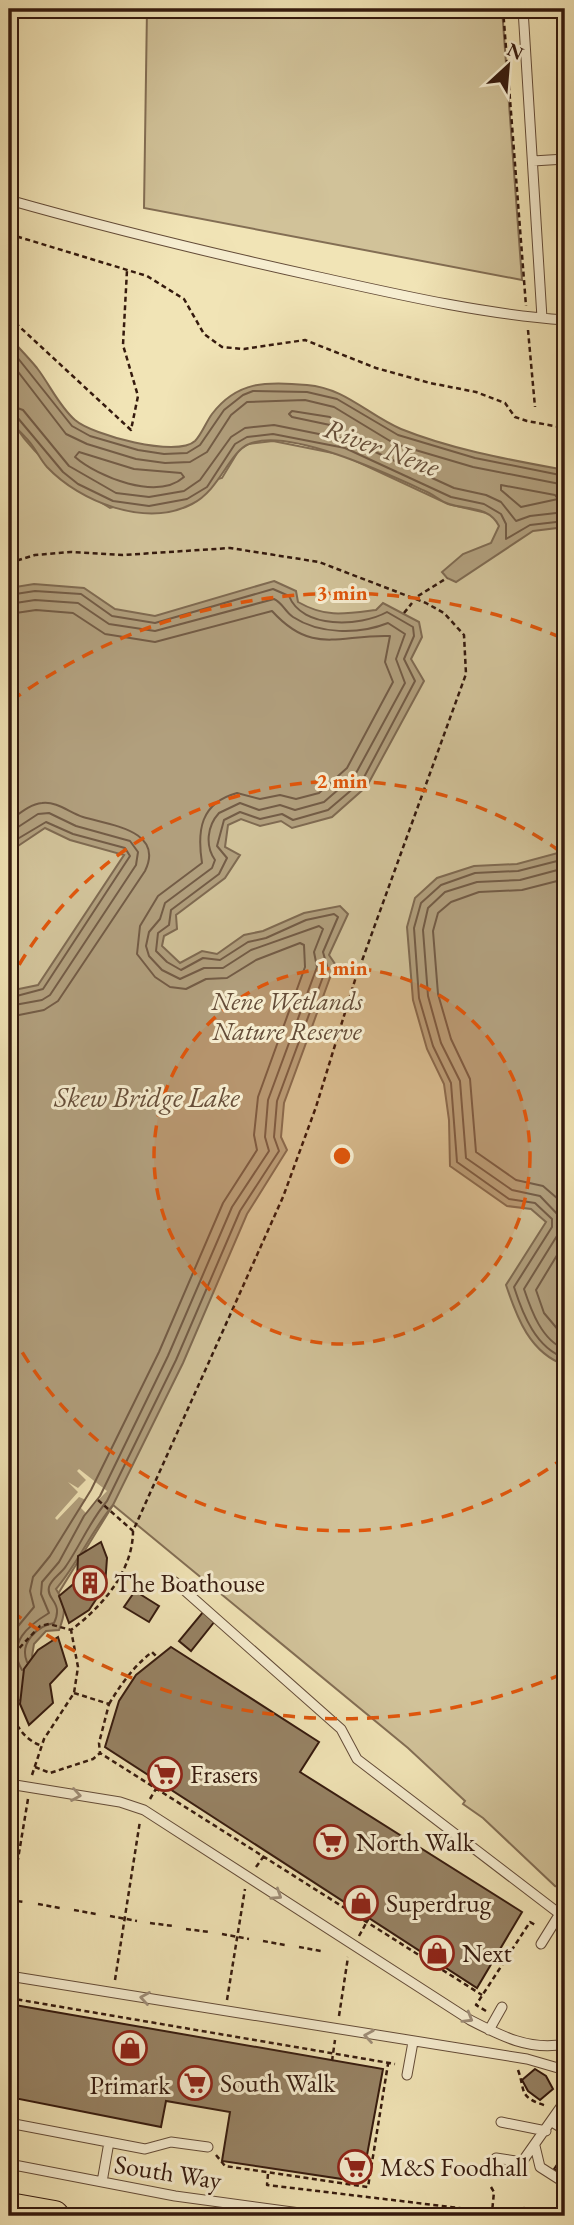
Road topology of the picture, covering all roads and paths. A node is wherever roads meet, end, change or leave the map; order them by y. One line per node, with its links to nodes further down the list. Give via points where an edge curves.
1 (503, 9): 8 (path)
2 (523, 9): 4 (lane)
3 (565, 159): 4 (lane)
4 (533, 161): 10 (lane)
5 (9, 200): 8 (lane, via 229,258)
6 (9, 234): 7 (path)
7 (127, 268): 9 (path, via 123,345 138,396 131,430); 13 (path, via 184,299 204,334 222,347 244,349 305,340 376,368 505,402 515,417 527,422)
8 (527, 316): 10 (lane); 12 (path)
9 (9, 317)
10 (542, 318): 11 (lane)
11 (565, 320)
12 (534, 407)
13 (565, 428)
14 (9, 563): 20 (path, via 71,552 123,555 230,548 319,562 444,613 464,635 466,674 283,1197)
15 (447, 579): 16 (path)
16 (418, 596)
17 (412, 603): 18 (path)
18 (404, 613)
19 (98, 1500): 20 (path)
20 (133, 1531): 22 (path, via 133,1547 109,1596)
21 (175, 1582): 46 (lane, via 341,1729 357,1759)
22 (71, 1630): 24 (path, via 40,1626); 25 (path, via 78,1667)
23 (157, 1657): 26 (path, via 152,1651 142,1660)
24 (9, 1659)
25 (74, 1693): 26 (path); 28 (path)
26 (109, 1704): 29 (path)
27 (9, 1710): 28 (path, via 21,1733)
28 (42, 1746): 30 (path)
29 (100, 1753): 30 (path, via 50,1773); 33 (path)
30 (35, 1767): 32 (path)
31 (9, 1784): 32 (lane)
32 (30, 1787): 34 (lane, one-way to 34); 37 (path)
33 (157, 1787): 34 (path); 35 (path)
34 (144, 1810): 36 (lane); 47 (path)
35 (264, 1856): 36 (path); 50 (path)
36 (249, 1877): 56 (path); 73 (lane, one-way to 73)
37 (10, 1900): 38 (path); 42 (path)
38 (24, 1902)
39 (38, 1904): 40 (path)
40 (60, 1908)
41 (74, 1910): 43 (path)
42 (9, 1913)
43 (96, 1914)
44 (110, 1916): 47 (path)
45 (542, 1917): 67 (path, via 537,1926 530,1922)
46 (562, 1917): 60 (lane)
47 (124, 1918): 49 (path); 66 (path)
48 (369, 1918): 50 (path)
49 (137, 1921)
50 (367, 1922): 57 (path); 67 (path)
51 (150, 1923): 52 (path)
52 (173, 1926)
53 (186, 1929): 54 (path)
54 (209, 1932)
55 (222, 1934): 56 (path)
56 (236, 1937): 58 (path); 70 (path)
57 (357, 1938)
58 (249, 1939)
59 (262, 1941): 61 (path)
60 (541, 1944)
61 (285, 1945)
62 (299, 1947): 63 (path)
63 (321, 1951)
64 (350, 1951): 74 (path)
65 (9, 1976): 66 (lane)
66 (113, 1993): 70 (lane, one-way to 66); 72 (path)
67 (482, 1995): 71 (path, via 476,2005)
68 (9, 1998): 72 (path)
69 (502, 2007): 73 (lane)
70 (225, 2011): 74 (lane); 75 (path)
71 (489, 2013)
72 (109, 2016): 75 (path)
73 (489, 2030): 77 (lane, via 520,2043)
74 (337, 2031): 76 (lane, one-way to 74); 78 (path)
75 (222, 2035): 78 (path)
76 (412, 2042): 81 (lane, via 547,2063); 82 (lane)
77 (565, 2044)
78 (333, 2054): 79 (path); 95 (path, via 388,2064 368,2187)
79 (332, 2061)
80 (515, 2070): 84 (path, via 520,2071 526,2095)
81 (565, 2070)
82 (407, 2075)
83 (565, 2101): 86 (lane)
84 (550, 2107)
85 (501, 2122): 89 (lane)
86 (552, 2122): 88 (lane); 89 (lane)
87 (9, 2123): 90 (lane)
88 (565, 2130)
89 (546, 2131): 91 (lane)
90 (109, 2142): 92 (lane, via 145,2149 172,2141); 96 (lane)
91 (535, 2146): 93 (lane, via 522,2162); 97 (lane, via 540,2167)
92 (208, 2147): 95 (path, via 225,2166)
93 (496, 2158)
94 (9, 2164): 96 (lane, South Way)
95 (268, 2174): 101 (path, via 267,2185)
96 (102, 2182): 104 (lane, South Way)
97 (565, 2183)
98 (491, 2187): 101 (path)
99 (525, 2207): 105 (path)
100 (9, 2208): 103 (highway)
101 (492, 2212): 102 (path)
102 (501, 2213)
103 (54, 2216)
104 (322, 2216)
105 (523, 2216)

